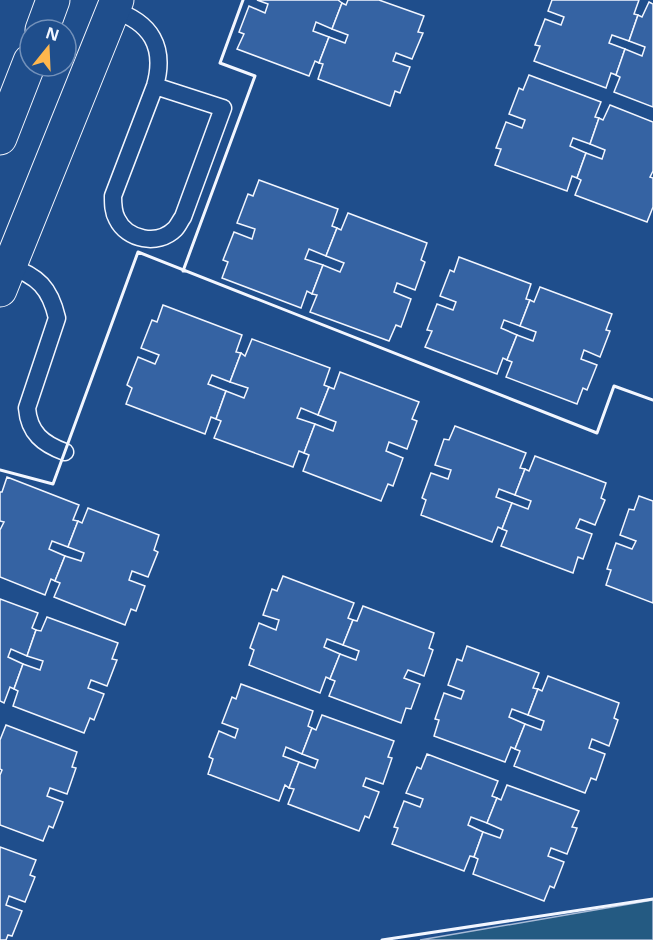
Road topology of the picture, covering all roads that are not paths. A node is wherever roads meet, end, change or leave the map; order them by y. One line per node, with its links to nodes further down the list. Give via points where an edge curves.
1 (53, 0): 3 (street)
2 (115, 5): 5 (lane, via 151,34 159,60); 7 (street)
3 (46, 18)
4 (23, 78): 6 (street)
5 (155, 86): 5 (lane, via 113,196 117,220 125,230 150,240 164,237 183,217 223,108)
6 (0, 138)
7 (5, 278): 8 (lane, via 36,278 53,302 57,318 27,408 39,439)
8 (65, 452)

